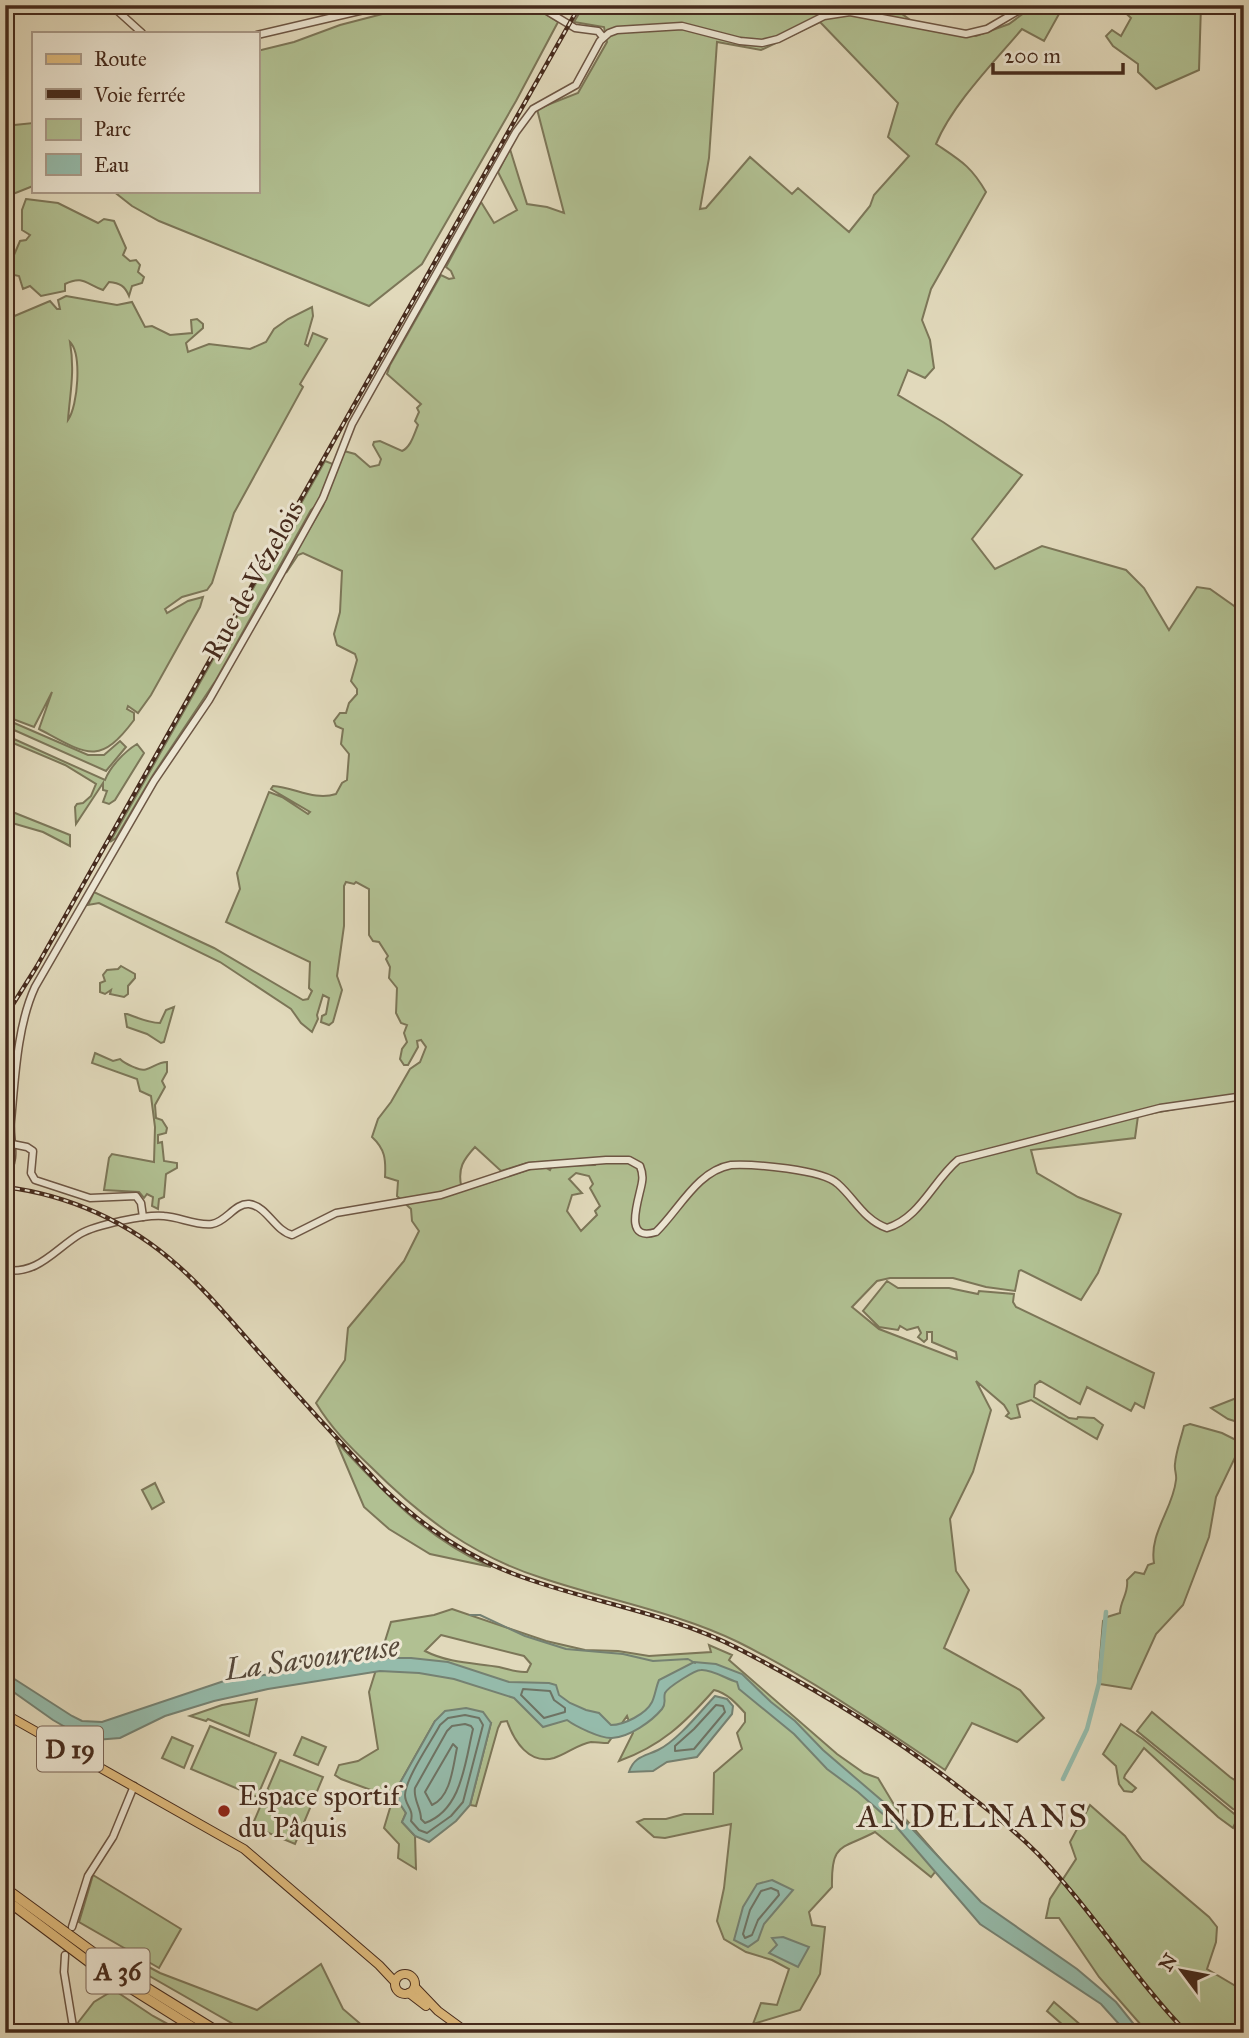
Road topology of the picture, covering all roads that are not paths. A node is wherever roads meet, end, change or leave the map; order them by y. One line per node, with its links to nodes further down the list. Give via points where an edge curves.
1 (111, 5): 5 (street)
2 (386, 5): 6 (street)
3 (537, 5): 7 (street, via 572,27)
4 (1028, 5): 7 (street, via 988,29 966,34 850,12 824,16 762,43 677,25 617,30)
5 (141, 32)
6 (259, 35)
7 (603, 37): 9 (street, Rue de Vézelois, via 576,85 533,109 516,132 352,424 323,498 270,594 35,987 20,1041)
8 (1244, 1096): 11 (street, via 1160,1108 958,1160 914,1212 887,1227 870,1219 828,1177 743,1164 724,1166 704,1178 656,1232 641,1232 634,1210 643,1180 640,1166 629,1160 529,1166 427,1199 336,1213 292,1235 248,1204 218,1223 163,1215)
9 (12, 1144): 10 (street, Rue de Vézelois, via 11,1165); 11 (street, via 33,1151 35,1181 90,1198 136,1196)
10 (5, 1172)
11 (143, 1217): 12 (street, via 85,1231 33,1268)
12 (5, 1270)
13 (5, 1714): 14 (main road, D 19)
14 (134, 1786): 17 (street, via 113,1837 88,1876); 19 (main road, D 19, via 244,1849)
15 (5, 1888): 23 (highway, A 36, via 113,1967)
16 (8, 1901): 22 (highway, A 36, via 108,1975)
17 (72, 1927)
18 (65, 1955): 21 (street)
19 (397, 1979): 20 (main road, via 400,1993); 20 (main road, via 410,1975 415,1982)
20 (412, 1990): 24 (main road); 25 (main road)
21 (74, 2033)
22 (202, 2033)
23 (220, 2033)
24 (461, 2033)
25 (468, 2033)

